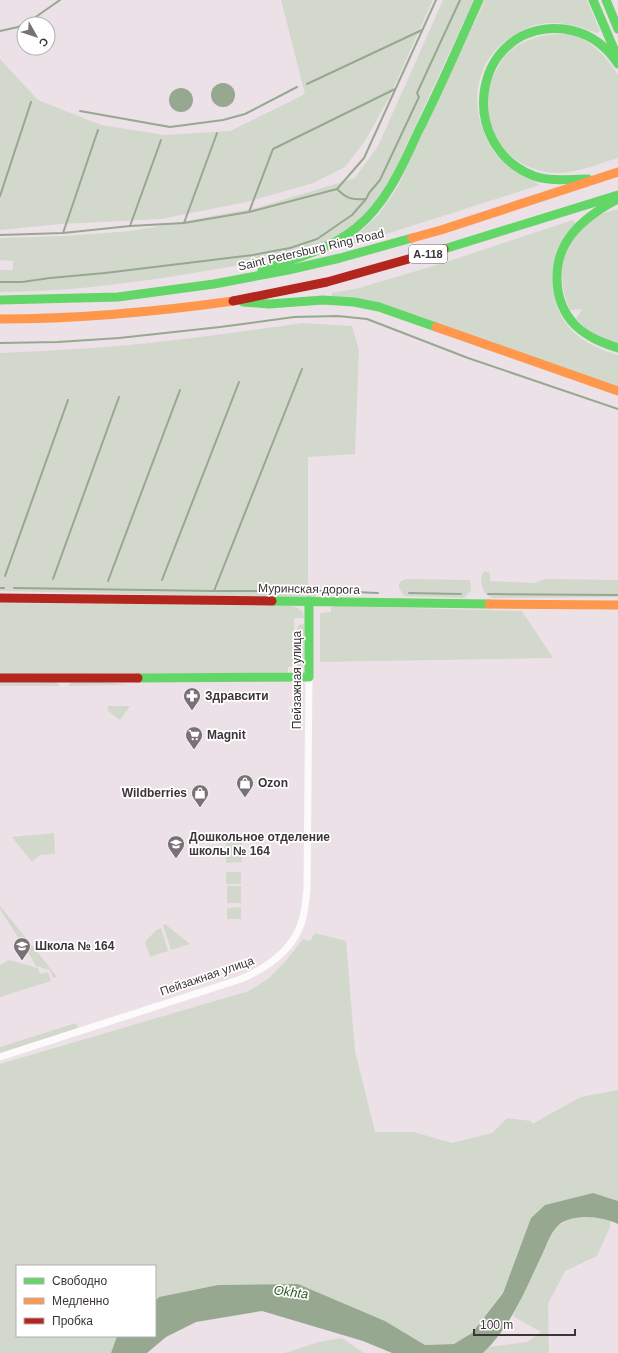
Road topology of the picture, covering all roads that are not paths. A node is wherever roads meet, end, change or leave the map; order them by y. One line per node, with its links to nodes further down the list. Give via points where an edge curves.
1 (479, 0): 12 (main road, via 400,170 375,210 356,228 329,245)
2 (593, 0): 6 (main road)
3 (606, 0): 5 (main road)
4 (613, 0): 5 (main road)
5 (617, 28)
6 (618, 59)
7 (618, 64): 9 (main road, via 604,46 589,35 556,28 536,31 513,42 495,60 485,82 483,107 488,130 506,159 533,175 549,180)
8 (618, 172): 9 (main road, Saint Petersburg Ring Road / А-118)
9 (596, 179): 12 (main road, Saint Petersburg Ring Road / А-118, via 440,230 369,250)
10 (618, 195): 14 (main road, А-118, via 346,278)
11 (618, 198): 16 (main road, via 599,209 573,234 563,250 557,276 560,300 569,318 591,338)
12 (235, 280): 13 (main road, Saint Petersburg Ring Road / А-118, via 118,297)
13 (0, 300)
14 (234, 301): 15 (main road, А-118, via 121,315); 17 (main road, via 269,304 323,300 379,307)
15 (0, 319)
16 (618, 348)
17 (618, 391)
18 (0, 598): 19 (main road, Муринская дорога)
19 (309, 601): 20 (main road, Муринская дорога); 21 (main road, Пейзажная улица)
20 (618, 605)
21 (309, 677): 22 (main road); 23 (street, Пейзажная улица, via 307,888 301,924 290,945 268,966 241,979)
22 (0, 678)
23 (0, 1056)

